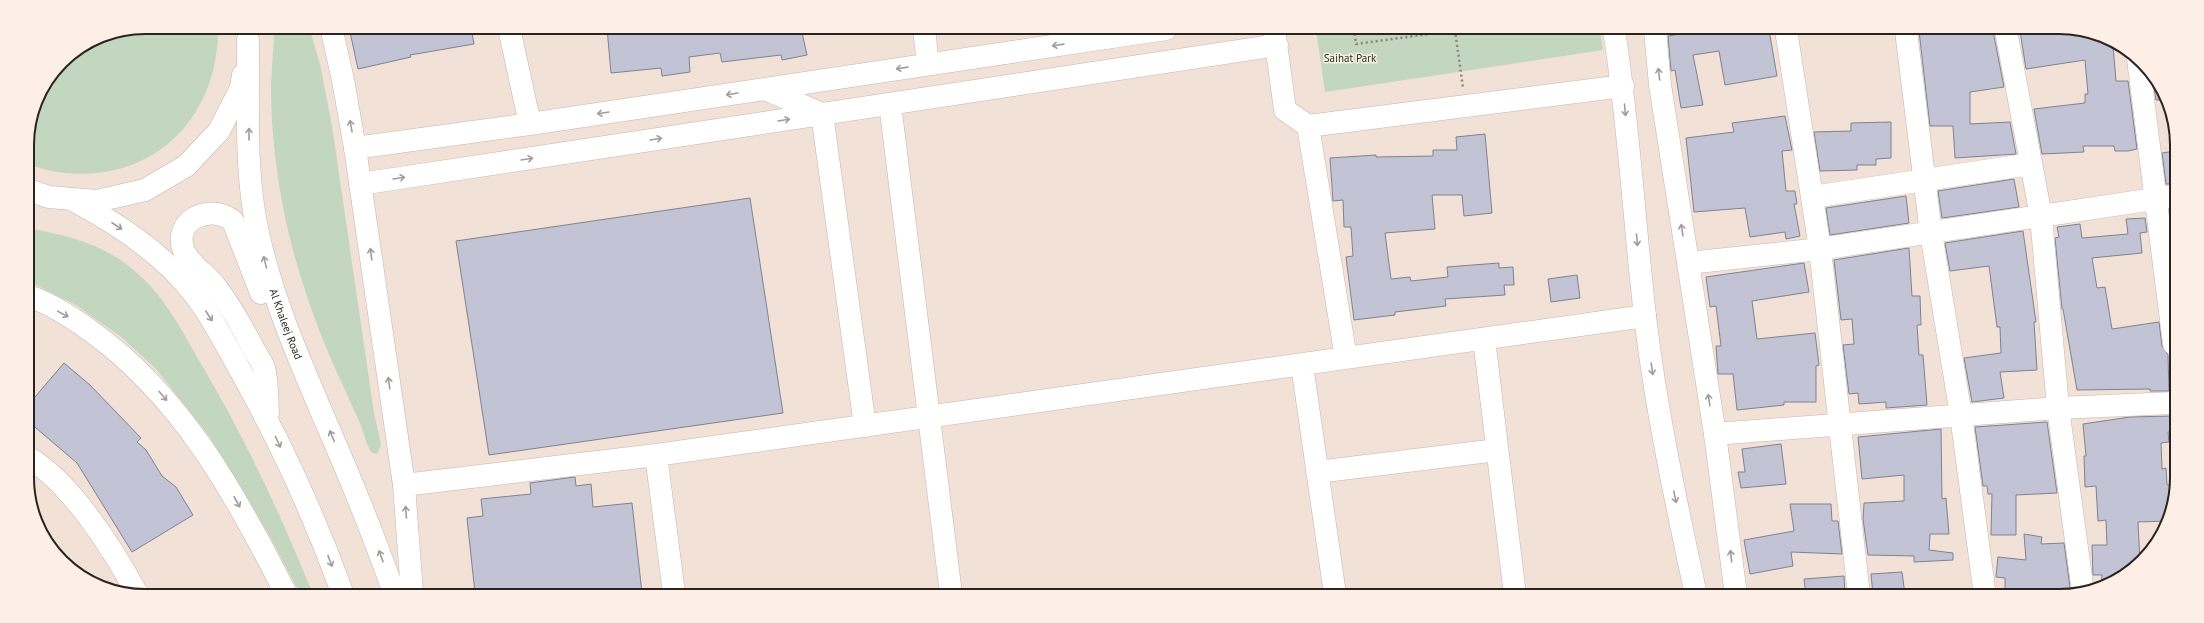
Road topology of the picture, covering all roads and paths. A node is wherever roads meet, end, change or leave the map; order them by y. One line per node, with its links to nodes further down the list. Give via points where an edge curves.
1 (247, 34): 32 (street, via 241,88 219,131 186,166 144,190 97,201); 43 (street, Al Khaleej Road, one-way to 1, via 270,280 258,233 249,169)
2 (333, 34): 25 (street, one-way to 2)
3 (509, 34): 23 (street)
4 (925, 34): 16 (street)
5 (1096, 34): 14 (street)
6 (1355, 34): 7 (path, via 1356,44)
7 (1427, 34)
8 (1457, 34): 21 (path)
9 (1615, 34): 18 (street)
10 (1655, 34): 36 (street, one-way to 10, via 1660,85)
11 (1787, 34): 30 (street)
12 (1906, 34): 27 (street)
13 (2007, 34): 26 (street)
14 (1082, 35): 16 (street, one-way to 16)
15 (1275, 37): 20 (street); 24 (street, via 1285,110)
16 (928, 64): 19 (street, one-way to 19)
17 (2140, 70): 31 (street)
18 (1623, 86): 21 (street); 39 (street, one-way to 39)
19 (765, 89): 22 (street); 23 (street, one-way to 23)
20 (890, 104): 22 (street); 47 (street)
21 (1466, 106): 24 (street)
22 (822, 114): 28 (street, one-way to 22); 50 (street)
23 (530, 124): 25 (street)
24 (1308, 126): 41 (street)
25 (355, 148): 28 (street)
26 (2031, 164): 27 (street); 33 (street)
27 (1924, 181): 30 (street); 34 (street)
28 (360, 184): 56 (street, one-way to 28)
29 (34, 193): 32 (street)
30 (1812, 197): 35 (street)
31 (2165, 198): 33 (street); 37 (street)
32 (71, 199): 48 (street, one-way to 48, via 96,212 146,246 195,294)
33 (2041, 216): 34 (street); 45 (street)
34 (1930, 233): 35 (street); 46 (street)
35 (1820, 249): 36 (street); 49 (street)
36 (1688, 264): 51 (street, one-way to 36)
37 (2170, 279)
38 (34, 299): 59 (street, one-way to 59, via 74,319 118,351 151,383 184,422 230,488)
39 (1645, 316): 40 (street); 67 (street, one-way to 67, via 1660,426)
40 (1484, 339): 41 (street); 52 (street)
41 (1346, 358): 42 (street)
42 (1302, 365): 47 (street); 55 (street)
43 (318, 402): 48 (street, via 290,358 233,221 224,214 206,212 193,218 185,229 182,242 184,252 216,287 264,368); 61 (street, Al Khaleej Road, one-way to 43, via 368,520)
44 (2170, 403): 45 (street)
45 (2058, 408): 46 (street); 57 (street)
46 (1961, 415): 49 (street); 70 (street)
47 (930, 417): 50 (street); 64 (street)
48 (268, 420): 60 (street, one-way to 60, via 322,536)
49 (1839, 425): 51 (street); 69 (street)
50 (864, 426): 53 (street)
51 (1715, 434): 68 (street, one-way to 51)
52 (1497, 450): 55 (street); 66 (street)
53 (656, 455): 56 (street); 63 (street)
54 (34, 461): 58 (street, via 78,504)
55 (1317, 472): 65 (street)
56 (404, 485): 62 (street, one-way to 56)
57 (2082, 587)
58 (134, 588)
59 (283, 589)
60 (341, 589)
61 (393, 589)
62 (412, 589)
63 (673, 589)
64 (949, 589)
65 (1334, 589)
66 (1514, 589)
67 (1695, 589)
68 (1735, 589)
69 (1858, 589)
70 (1984, 589)

